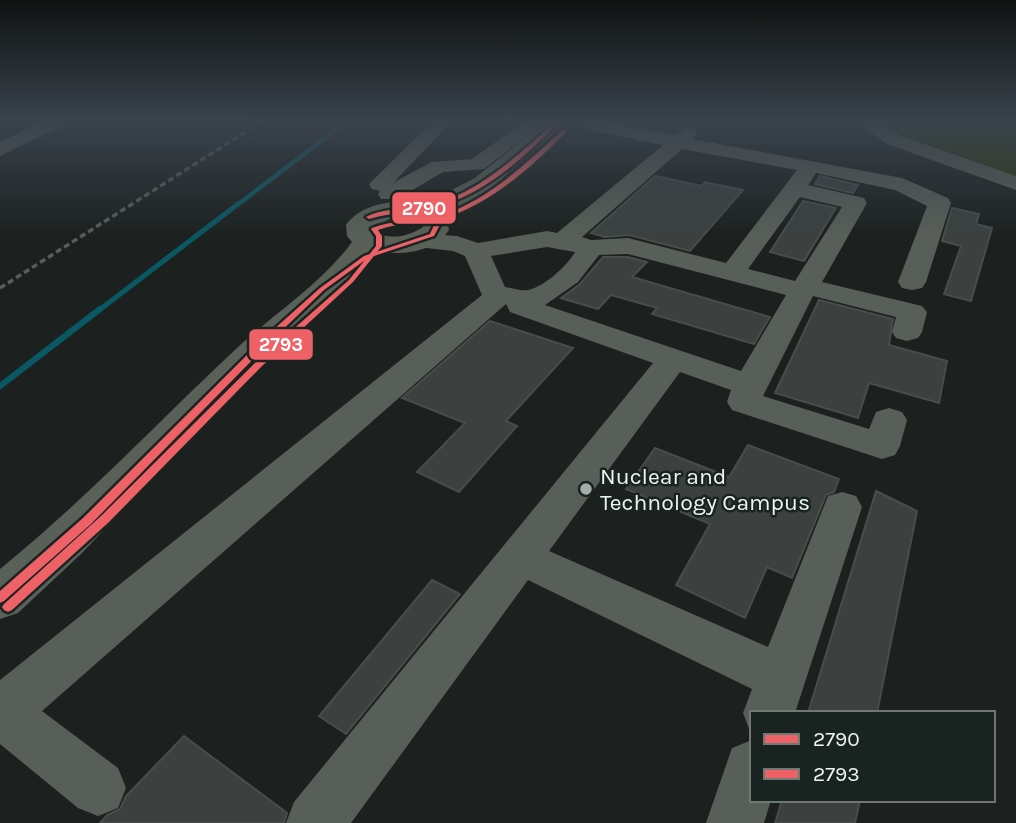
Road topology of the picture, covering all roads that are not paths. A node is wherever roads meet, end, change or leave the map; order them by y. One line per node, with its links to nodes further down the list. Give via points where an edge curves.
1 (404, 160): 12 (street, via 369,195)
2 (426, 160): 12 (street)
3 (485, 160): 12 (street, via 477,166 439,166)
4 (510, 160): 12 (main road, via 483,183)
5 (656, 160): 13 (street)
6 (780, 160): 8 (street)
7 (951, 160): 9 (street)
8 (811, 166): 10 (street); 11 (street)
9 (1016, 184): 10 (street)
10 (902, 185): 17 (street, via 940,203)
11 (794, 189): 16 (street); 18 (street, via 856,203)
12 (398, 222): 14 (street); 26 (main road, via 251,354 136,474)
13 (562, 240): 14 (street); 15 (street)
14 (467, 247): 19 (street, via 494,292)
15 (589, 248): 16 (street, via 628,246); 19 (street, via 588,257 575,270)
16 (732, 273): 18 (street)
17 (912, 282)
18 (803, 288): 20 (street, via 912,312); 22 (street)
19 (519, 296): 21 (street, via 520,306); 28 (street)
20 (907, 332)
21 (673, 359): 22 (street); 25 (street)
22 (750, 386): 23 (street, via 744,402 882,446)
23 (889, 420)
24 (842, 507): 27 (street)
25 (520, 557): 27 (street); 31 (street)
26 (0, 598)
27 (775, 695)
28 (0, 713): 30 (street)
29 (750, 774): 32 (street)
30 (98, 788)
31 (315, 823)
32 (735, 823)

